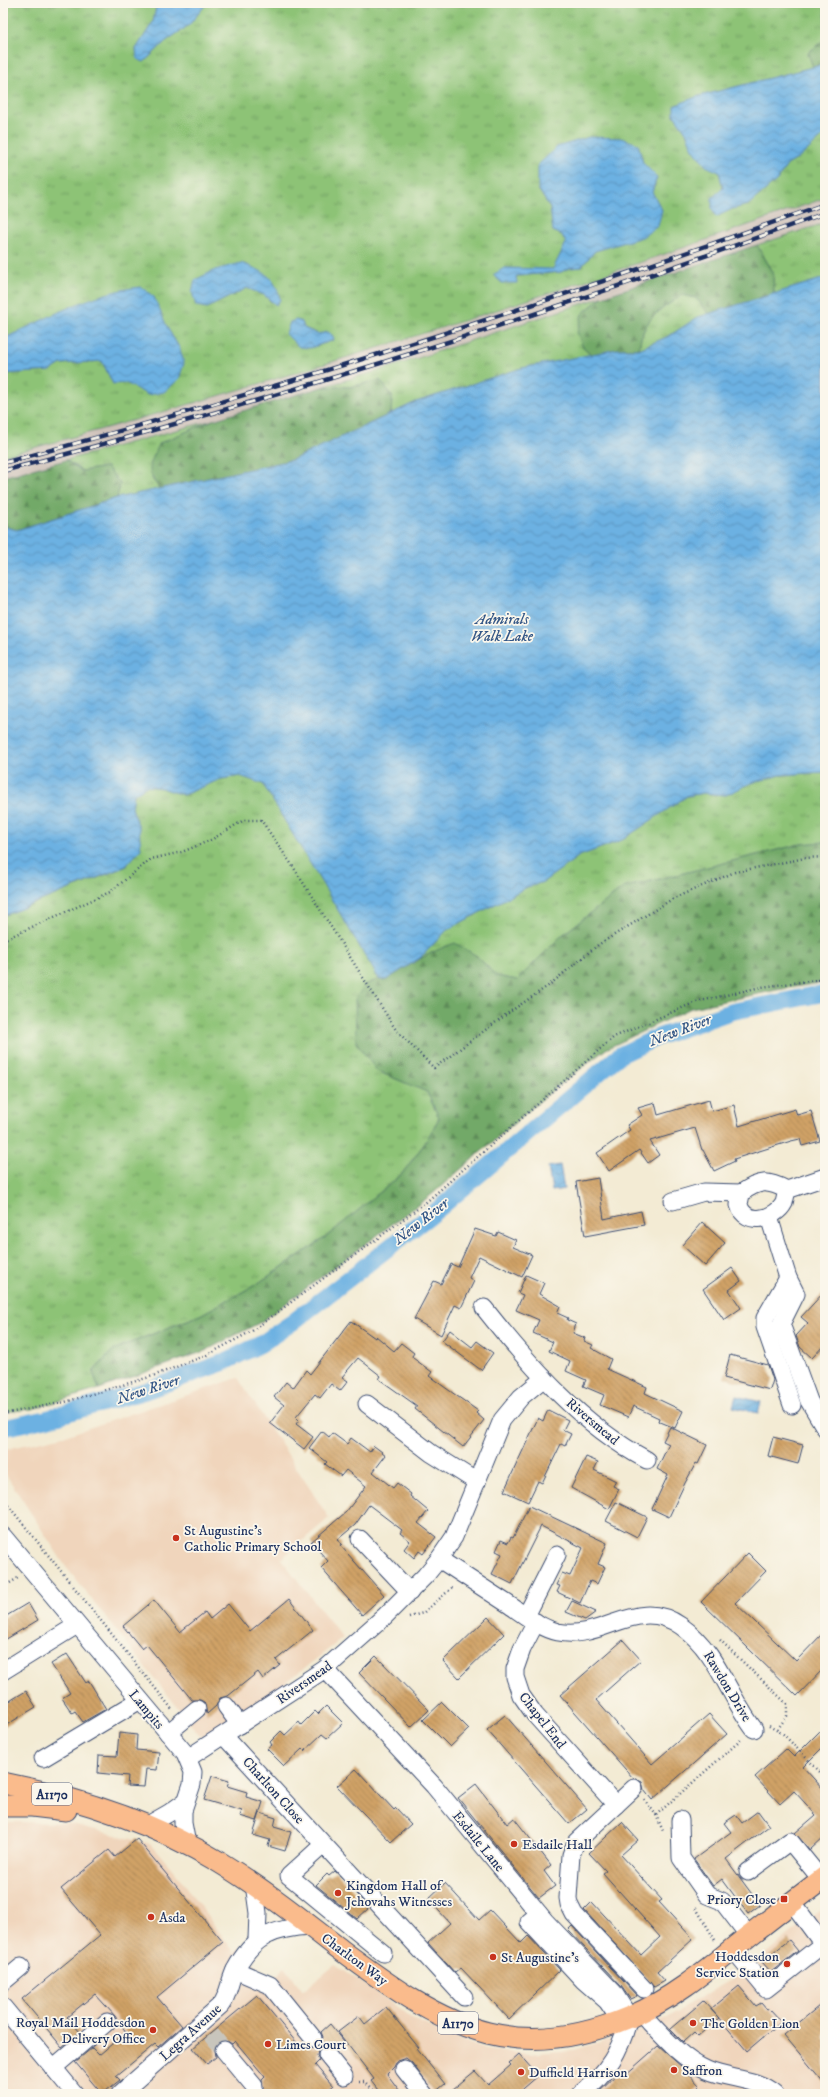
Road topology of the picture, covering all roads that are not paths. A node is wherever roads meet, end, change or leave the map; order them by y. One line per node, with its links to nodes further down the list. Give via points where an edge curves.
1 (825, 1177): 2 (street)
2 (787, 1190): 3 (street, via 773,1183 760,1182); 5 (street, via 784,1203)
3 (741, 1193): 4 (street, via 704,1192); 5 (street, via 739,1205 744,1214 756,1219)
4 (674, 1201)
5 (769, 1217): 6 (street)
6 (788, 1278): 10 (street, via 765,1318 765,1327); 11 (street, via 796,1294 781,1324 808,1401)
7 (484, 1308): 8 (street, Riversmead)
8 (544, 1378): 12 (street, Riversmead, via 603,1431); 13 (street, Riversmead, via 521,1397 502,1420)
9 (367, 1404): 13 (street, via 430,1453)
10 (792, 1405)
11 (825, 1428)
12 (647, 1460)
13 (477, 1482): 17 (street, Riversmead, via 454,1537)
14 (3, 1536): 20 (street, Lampits)
15 (360, 1539): 18 (street)
16 (556, 1555): 19 (street)
17 (439, 1559): 18 (street, Riversmead); 19 (street, Rawdon Drive)
18 (410, 1592): 21 (street, Riversmead)
19 (531, 1619): 27 (street, Rawdon Drive, via 549,1629 575,1633 601,1629 642,1614 668,1619 684,1628 705,1648 734,1701); 35 (street, Chapel End, via 515,1669 521,1695 535,1715)
20 (77, 1625): 22 (street); 23 (street, Lampits)
21 (325, 1669): 26 (street, Riversmead); 57 (street, Esdaile Lane, via 434,1786 539,1914 614,1993)
22 (3, 1671)
23 (140, 1700): 28 (street, Lampits); 30 (street)
24 (226, 1706): 26 (street)
25 (196, 1709): 28 (street)
26 (240, 1725): 29 (street, Riversmead)
27 (754, 1728)
28 (168, 1733): 31 (street, Lampits)
29 (224, 1736): 31 (street, Riversmead); 41 (street, Charlton Close)
30 (43, 1758)
31 (188, 1758): 34 (street, Lampits, via 193,1772)
32 (3, 1783): 37 (main road, Charlton Way / A1170)
33 (634, 1788): 35 (street)
34 (186, 1801): 39 (street); 40 (street, Lampits, via 183,1823)
35 (616, 1805): 54 (street, via 580,1838 573,1849 569,1904 574,1914)
36 (3, 1806): 37 (main road, Charlton Way / A1170)
37 (100, 1809): 39 (main road, Charlton Way / A1170)
38 (680, 1820): 48 (street, via 681,1858 707,1895 722,1901)
39 (148, 1825): 40 (main road, Charlton Way / A1170)
40 (187, 1844): 44 (main road, Charlton Way / A1170)
41 (323, 1845): 50 (street, via 289,1876); 55 (street, Charlton Close)
42 (748, 1872): 43 (street, via 790,1841)
43 (824, 1880): 45 (main road, A1170)
44 (254, 1884): 46 (main road, Charlton Way / A1170); 47 (street, via 258,1913)
45 (792, 1902): 48 (main road, A1170); 49 (street)
46 (311, 1926): 47 (street, Legra Avenue, via 278,1930); 57 (main road, Charlton Way / A1170, via 371,1972 419,2004 442,2016 487,2033 520,2038 559,2037 601,2028)
47 (257, 1940): 52 (street, Legra Avenue)
48 (741, 1943): 49 (street, via 766,1988); 57 (main road, A1170, via 684,1986)
49 (824, 1944)
50 (383, 1953)
51 (21, 1967): 53 (street)
52 (235, 1970): 59 (street, via 270,1985); 67 (street, Legra Avenue, via 226,1999 206,2028 172,2049)
53 (3, 1982)
54 (644, 1989)
55 (464, 1997)
56 (3, 2008): 62 (street)
57 (630, 2017): 69 (street, via 612,2062 595,2082); 70 (street, Esdaile Lane, via 698,2065 718,2074 759,2083)
58 (107, 2022): 62 (street)
59 (313, 2038)
60 (224, 2050): 65 (street)
61 (327, 2055): 64 (street)
62 (53, 2068): 66 (street)
63 (404, 2069): 68 (street)
64 (344, 2076)
65 (254, 2086)
66 (75, 2094)
67 (120, 2094)
68 (424, 2094)
69 (580, 2094)
70 (775, 2094)

